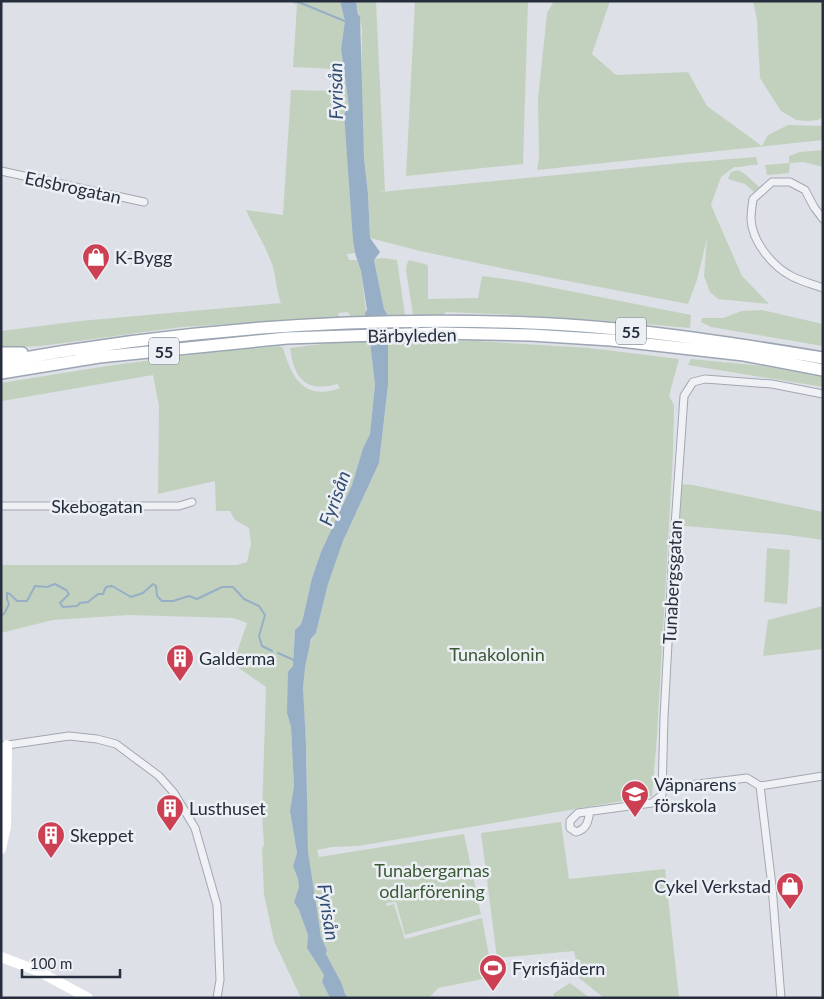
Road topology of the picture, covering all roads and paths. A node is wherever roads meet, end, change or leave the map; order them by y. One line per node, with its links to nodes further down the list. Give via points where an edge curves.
1 (1, 171): 2 (street, Edsbrogatan)
2 (144, 202)
3 (823, 219): 4 (street, via 805,190 790,182 772,182 753,199 751,220 765,252 793,277)
4 (823, 288)
5 (437, 327): 6 (main road, Bärbyleden / 55); 9 (main road, Bärbyleden / 55, via 530,323 611,329 682,336); 11 (main road, Bärbyleden / 55, via 611,340 744,355)
6 (328, 330): 8 (main road, Bärbyleden / 55, via 285,327 160,338); 12 (main road, Bärbyleden / 55, via 287,338 99,357)
7 (1, 353): 8 (main road)
8 (42, 355): 10 (main road, Bärbyleden / 55)
9 (823, 358)
10 (1, 362)
11 (823, 370)
12 (1, 374)
13 (823, 394): 18 (street, Tunabergsgatan, via 772,384 705,379 692,382 684,396)
14 (192, 502): 15 (street, Skebogatan, via 179,506)
15 (1, 506)
16 (4, 746): 21 (street, via 6,826); 24 (street, via 69,736 116,744 159,776 174,793 195,828 217,905 220,980)
17 (823, 776): 19 (street)
18 (662, 784): 19 (street, via 673,787 747,778); 20 (street, via 662,795 652,803)
19 (760, 786): 25 (street)
20 (590, 812)
21 (1, 849)
22 (1, 957): 23 (street, via 38,971)
23 (88, 998)
24 (217, 998)
25 (781, 998)

